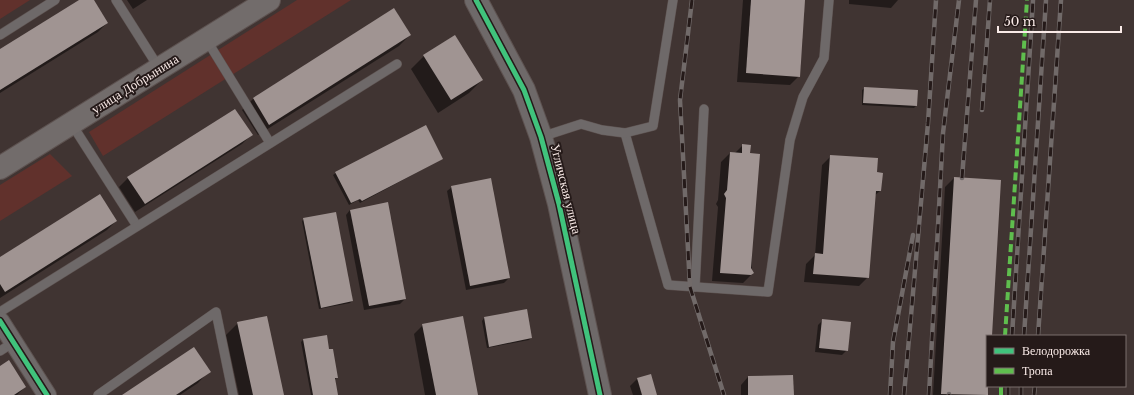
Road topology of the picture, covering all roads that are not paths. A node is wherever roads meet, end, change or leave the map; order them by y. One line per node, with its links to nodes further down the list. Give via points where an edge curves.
1 (55, 0): 7 (lane)
2 (116, 0): 10 (lane)
3 (269, 0): 8 (main road, улица Добрынина)
4 (476, 0): 14 (street, Угличская улица, via 524,90)
5 (673, 0): 13 (lane, via 653,126)
6 (829, 0): 18 (lane, via 824,58 803,97 790,140 768,292)
7 (0, 35)
8 (206, 39): 10 (main road, улица Добрынина); 15 (lane)
9 (397, 64): 15 (lane)
10 (159, 69): 12 (main road, улица Добрынина)
11 (704, 109): 18 (lane)
12 (72, 123): 16 (main road, улица Добрынина); 17 (lane)
13 (625, 133): 14 (lane, via 580,124); 18 (lane, via 668,285)
14 (541, 137): 25 (street, Угличская улица, via 559,204)
15 (270, 143): 17 (lane)
16 (0, 168)
17 (137, 226): 19 (lane)
18 (695, 287)
19 (0, 312)
20 (0, 321): 21 (street)
21 (7, 346): 22 (street)
22 (47, 395)
23 (98, 395): 24 (lane, via 216,312)
24 (233, 395)
25 (600, 395)

